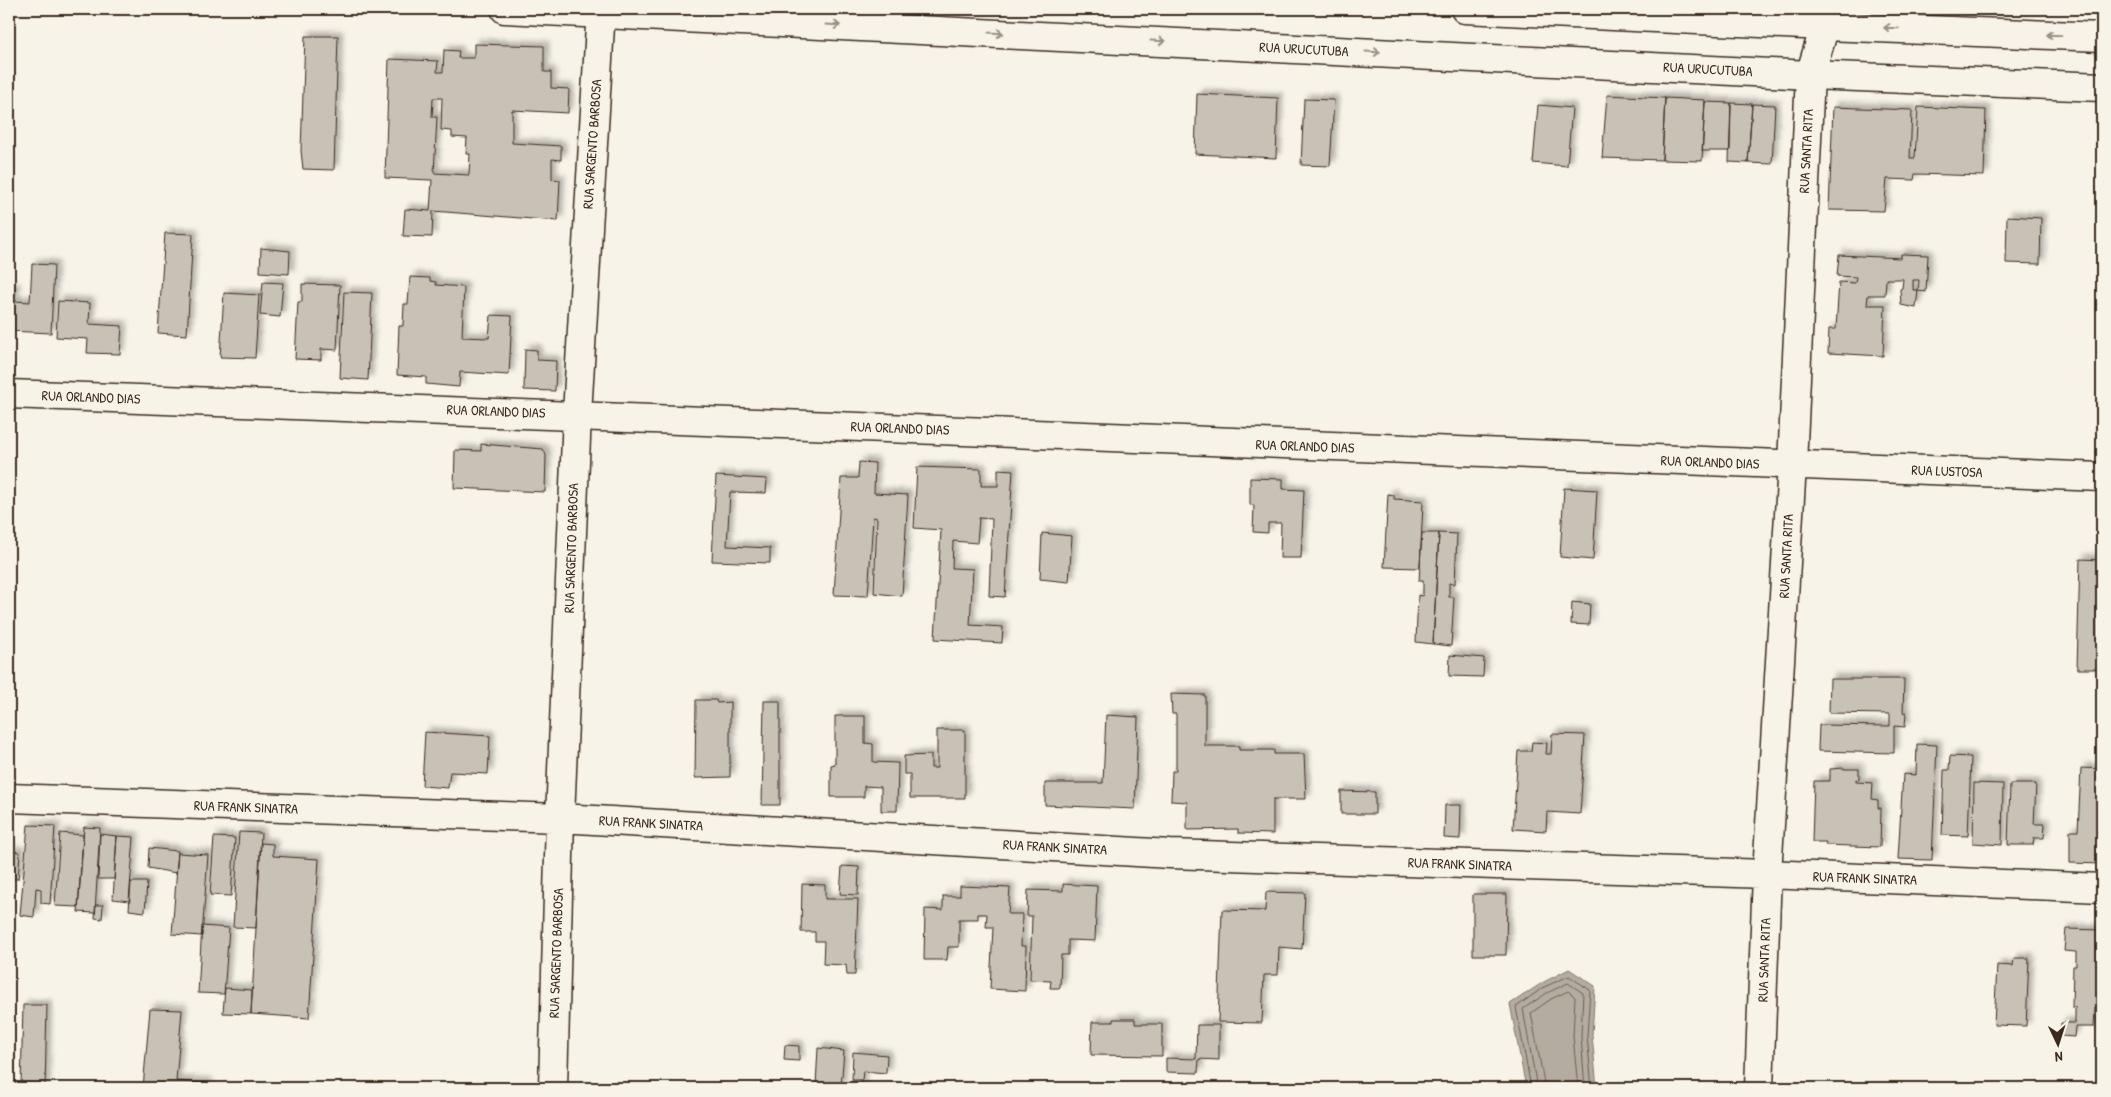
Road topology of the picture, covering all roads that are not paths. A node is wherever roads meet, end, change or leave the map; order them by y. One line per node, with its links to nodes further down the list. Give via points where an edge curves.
1 (505, 9): 3 (street, RUA URUCUTUBA)
2 (1466, 9): 4 (street)
3 (601, 11): 6 (street, RUA URUCUTUBA, one-way to 6); 9 (street, RUA SARGENTO BARBOSA)
4 (1826, 17): 5 (street, one-way to 4); 6 (street, RUA SANTA RITA)
5 (2102, 36)
6 (1810, 75): 7 (street, RUA URUCUTUBA); 10 (street, RUA SANTA RITA)
7 (2102, 87)
8 (9, 394): 9 (street, RUA ORLANDO DIAS)
9 (577, 414): 10 (street, RUA ORLANDO DIAS); 13 (street, RUA SARGENTO BARBOSA)
10 (1792, 465): 11 (street, RUA LUSTOSA); 14 (street, RUA SANTA RITA)
11 (2102, 477)
12 (9, 798): 13 (street, RUA FRANK SINATRA)
13 (560, 818): 14 (street, RUA FRANK SINATRA, via 1170,854); 16 (street, RUA SARGENTO BARBOSA)
14 (1768, 874): 15 (street, RUA FRANK SINATRA); 17 (street, RUA SANTA RITA)
15 (2102, 888)
16 (553, 1088)
17 (1759, 1088)

